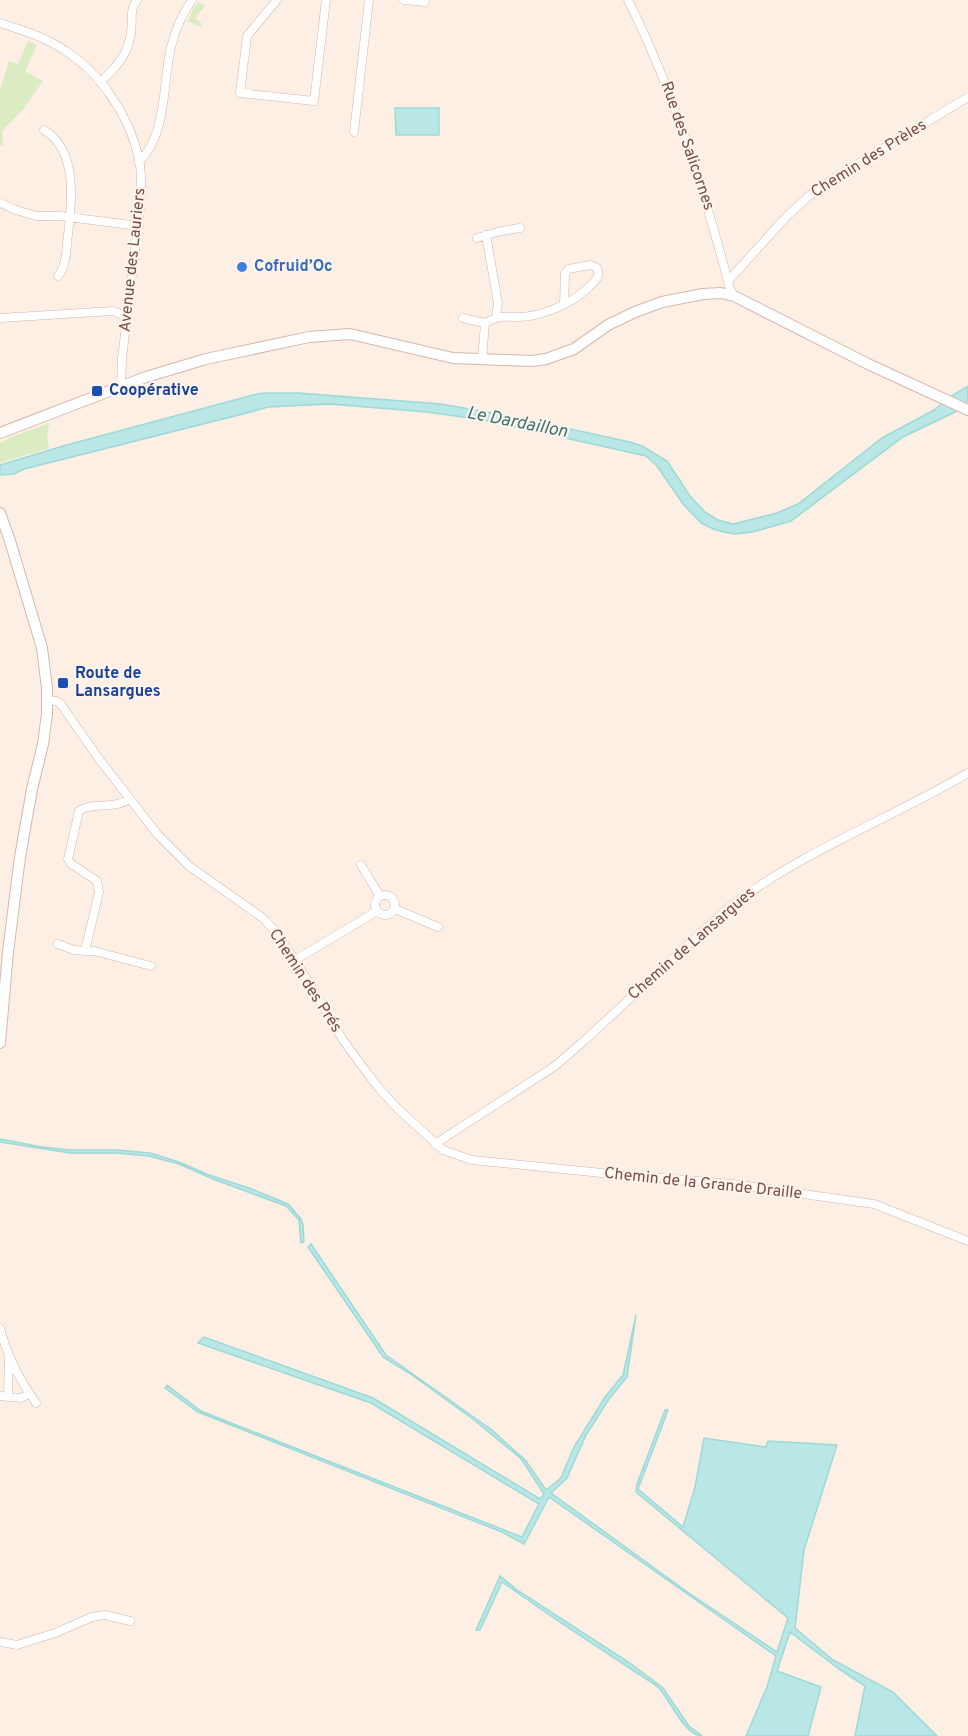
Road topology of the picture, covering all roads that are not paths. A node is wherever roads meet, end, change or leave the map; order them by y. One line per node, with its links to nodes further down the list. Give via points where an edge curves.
1 (136, 0): 10 (street, via 126,51)
2 (192, 0): 14 (street, via 170,48)
3 (277, 0): 4 (street, via 247,36 240,93 314,101)
4 (326, 0)
5 (369, 0): 13 (street)
6 (404, 0): 8 (street)
7 (628, 0): 24 (street, Rue des Salicornes, via 674,106 708,206)
8 (425, 2)
9 (0, 23): 10 (street, Avenue des Lauriers, via 64,50)
10 (100, 82): 15 (street, Avenue des Lauriers, via 115,102)
11 (968, 97): 24 (street, Chemin des Prèles, via 814,192)
12 (44, 130): 18 (street, via 56,138 69,171)
13 (354, 132)
14 (152, 145): 15 (street); 16 (street)
15 (136, 149): 16 (street, Avenue des Lauriers)
16 (139, 162): 19 (street, Avenue des Lauriers)
17 (0, 203): 18 (street, via 36,216)
18 (70, 217): 19 (street); 23 (street, via 64,264)
19 (139, 226): 27 (street, Avenue des Lauriers)
20 (520, 228): 21 (street)
21 (486, 235): 22 (street); 28 (street, via 498,303)
22 (477, 238)
23 (58, 276)
24 (728, 281): 25 (street, Rue des Salicornes)
25 (734, 296): 32 (street, via 703,294 662,302 608,325 574,349 546,359); 34 (street)
26 (564, 304): 26 (street, via 592,285 598,277 597,268 591,265 568,269); 28 (street, via 532,315)
27 (128, 317): 29 (street, via 108,311); 33 (street, Avenue des Lauriers)
28 (496, 317): 31 (street)
29 (0, 318)
30 (463, 318): 31 (street)
31 (485, 323): 32 (street)
32 (482, 360): 33 (street, via 435,355 350,334 332,334 206,358)
33 (121, 387): 35 (street)
34 (967, 409)
35 (0, 434)
36 (0, 513): 37 (street, via 42,648)
37 (47, 700): 39 (street, Chemin des Prés, via 60,703); 49 (street, via 43,744 19,869)
38 (968, 773): 50 (street, Chemin de Lansargues, via 785,869 745,895 563,1060)
39 (129, 799): 46 (street, via 116,805 85,807 77,814 68,859 97,881 99,887); 47 (street, Chemin des Prés, via 189,866 263,918)
40 (361, 865): 41 (street)
41 (380, 897): 42 (street, via 392,897); 43 (street, via 375,905)
42 (395, 909): 43 (street, via 388,915); 44 (street)
43 (377, 911): 47 (street)
44 (438, 927)
45 (58, 944): 46 (street)
46 (85, 951): 48 (street)
47 (295, 960): 50 (street, Chemin des Prés, via 378,1087)
48 (151, 966)
49 (0, 1043)
50 (435, 1144): 51 (street, Chemin de la Grande Draille, via 471,1160 733,1184 874,1204)
51 (968, 1241)
52 (0, 1328): 53 (street)
53 (9, 1354): 54 (street); 55 (street)
54 (29, 1394): 55 (street, via 21,1398); 56 (street)
55 (4, 1396)
56 (36, 1403)
57 (130, 1621): 58 (street, via 105,1615 17,1645)
58 (0, 1642)

